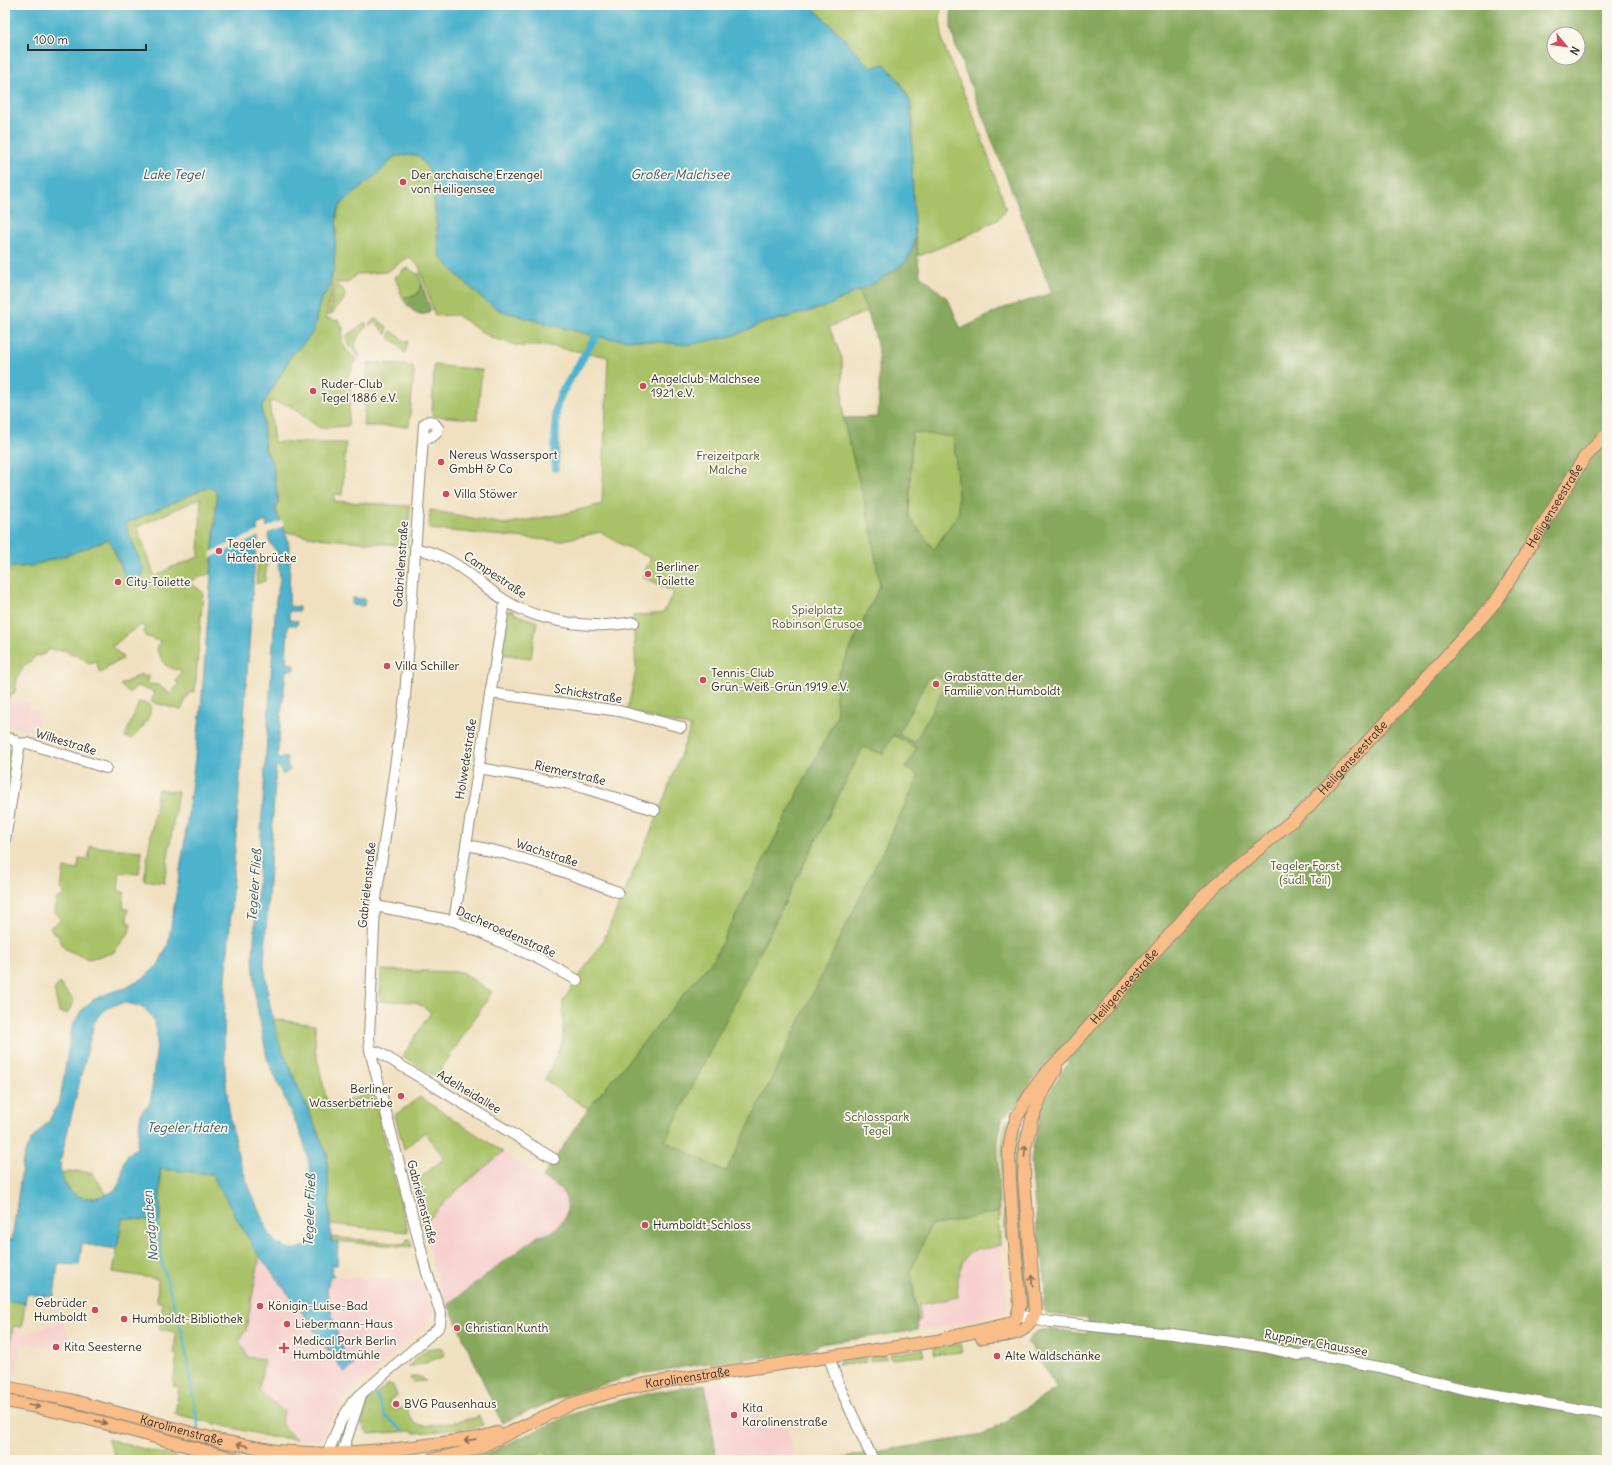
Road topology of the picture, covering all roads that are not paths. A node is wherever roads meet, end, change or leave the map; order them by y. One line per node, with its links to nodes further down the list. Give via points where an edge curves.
1 (424, 424): 3 (street, Gabrielenstraße, via 429,421 434,423 438,431 423,440)
2 (1607, 434): 20 (main road, Heiligenseestraße, via 1584,458 1499,597 1482,617 1306,809 1202,898)
3 (414, 549): 4 (street, Campestraße, via 426,550 448,559); 16 (street, Gabrielenstraße, via 405,697)
4 (507, 602): 5 (street, Campestraße, via 542,616 570,622 594,625); 6 (street, Holwedestraße)
5 (634, 622)
6 (490, 693): 7 (street, Schickstraße, via 619,711); 11 (street, Holwedestraße)
7 (681, 727)
8 (5, 739): 9 (street, Wilkestraße, via 13,739)
9 (18, 744): 10 (street, Wilkestraße, via 27,743); 13 (street)
10 (106, 768)
11 (478, 768): 12 (street, Riemerstraße, via 571,784); 14 (street, Holwedestraße)
12 (655, 810)
13 (5, 840)
14 (466, 845): 15 (street, Wachstraße, via 569,873); 17 (street, Holwedestraße)
15 (618, 892)
16 (375, 906): 17 (street, Dacheroedenstraße); 19 (street, Gabrielenstraße)
17 (454, 921): 18 (street, Dacheroedenstraße, via 539,958)
18 (577, 980)
19 (370, 1050): 21 (street, Adelheidallee, via 380,1053); 27 (street, Gabrielenstraße, via 427,1273 441,1314 440,1325 432,1333)
20 (1066, 1053): 22 (main road, Heiligenseestraße, via 1033,1090 1017,1116 1012,1132 1009,1150 1010,1184 1020,1305); 23 (main road, Heiligenseestraße, one-way to 20, via 1035,1311 1024,1178 1025,1148 1034,1112)
21 (554, 1159)
22 (1018, 1315): 23 (street, Ruppiner Chaussee); 24 (main road, Karolinenstraße, via 1014,1321 1004,1326)
23 (1033, 1319): 24 (main road, Karolinenstraße, via 1027,1328 1015,1333 972,1339); 30 (street, Ruppiner Chaussee, via 1172,1334 1264,1347 1298,1355 1310,1354 1384,1368 1463,1389)
24 (943, 1339): 25 (main road, Karolinenstraße)
25 (829, 1357): 29 (main road, Karolinenstraße, via 645,1384 588,1399); 35 (street)
26 (5, 1387): 32 (main road, Karolinenstraße, one-way to 26, via 209,1438 70,1400)
27 (362, 1392): 31 (street); 32 (street, via 346,1412)
28 (5, 1401): 33 (main road, Karolinenstraße, one-way to 33, via 61,1412)
29 (549, 1414): 31 (main road, Karolinenstraße, one-way to 31, via 486,1436); 34 (main road, Karolinenstraße, via 482,1446 461,1454)
30 (1607, 1414)
31 (341, 1456): 32 (main road, Karolinenstraße)
32 (325, 1457)
33 (239, 1460)
34 (430, 1460)
35 (873, 1460)

